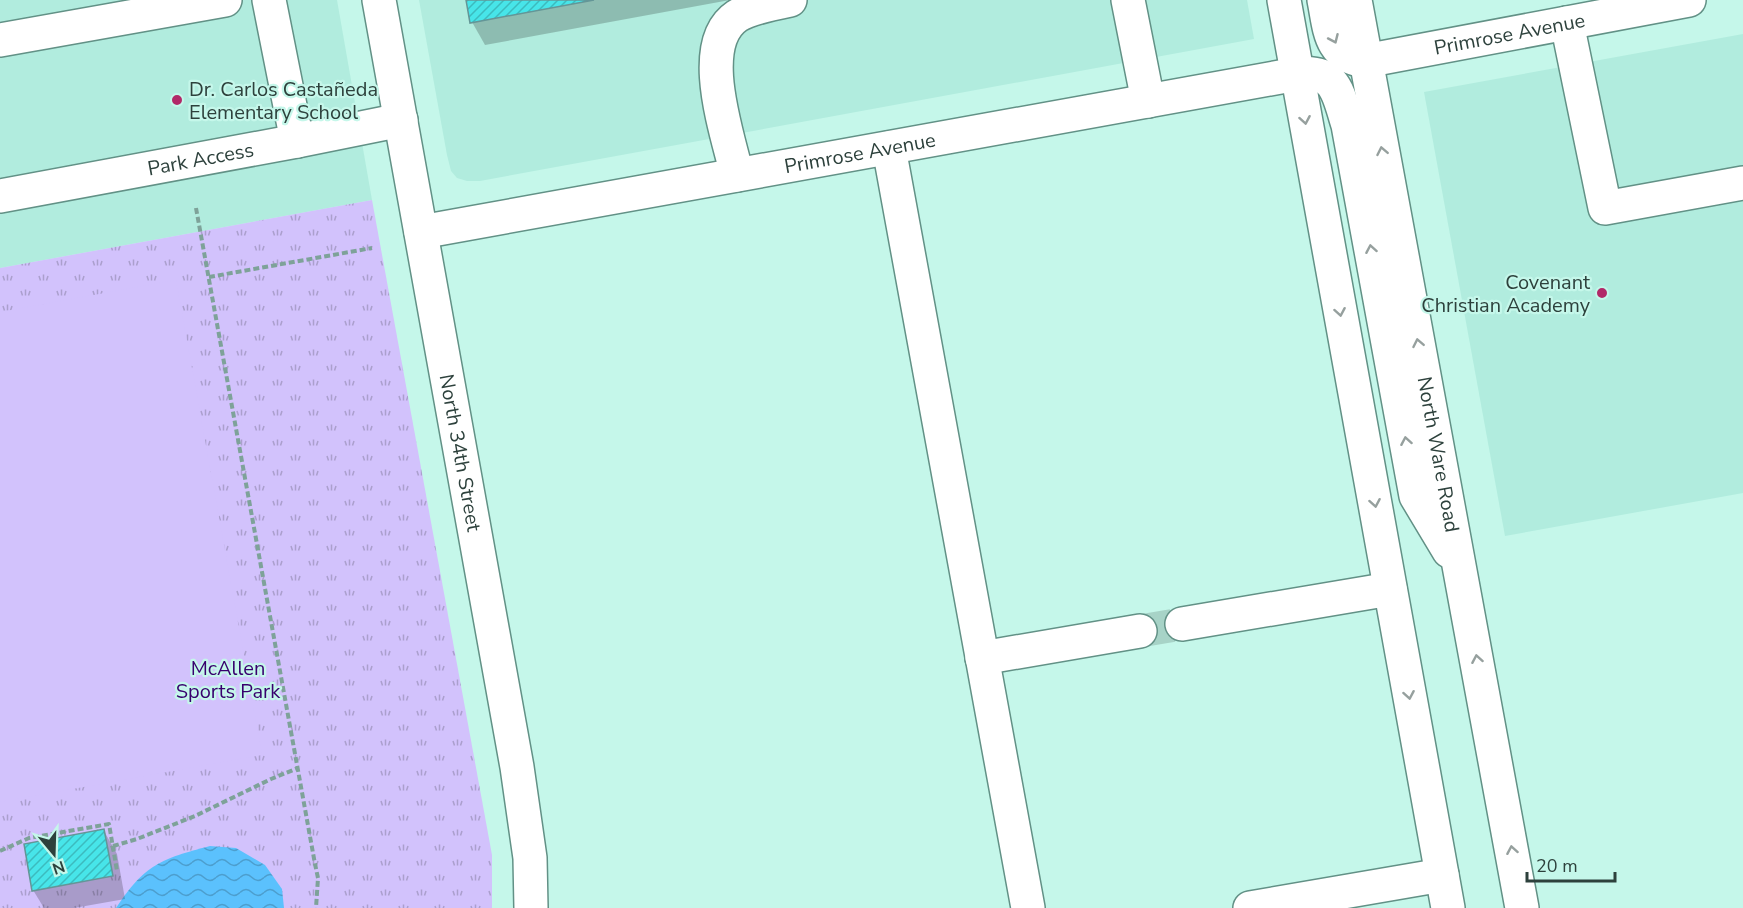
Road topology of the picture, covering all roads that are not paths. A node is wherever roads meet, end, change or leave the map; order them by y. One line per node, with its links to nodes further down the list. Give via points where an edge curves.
1 (225, 0): 11 (main road)
2 (269, 0): 16 (main road)
3 (379, 0): 15 (main road, North 34th Street)
4 (790, 0): 18 (main road, via 737,16 722,32 715,55 716,83)
5 (1128, 0): 14 (main road)
6 (1284, 0): 13 (main road)
7 (1324, 0): 12 (main road, one-way to 12, via 1329,27 1340,51)
8 (1355, 0): 12 (main road, North Ware Road)
9 (1689, 0): 10 (main road, Primrose Avenue)
10 (1567, 23): 12 (main road, Primrose Avenue); 19 (main road, via 1605,208)
11 (0, 40)
12 (1365, 61): 22 (main road, North Ware Road, one-way to 12)
13 (1297, 74): 14 (main road, Primrose Avenue); 22 (main road, Primrose Avenue, one-way to 13, via 1416,496 1348,125 1338,92 1332,83 1314,72); 23 (main road, one-way to 23)
14 (1148, 101): 17 (main road, Primrose Avenue)
15 (401, 120): 16 (main road, Park Access); 21 (main road, North 34th Street)
16 (297, 141): 20 (main road, Park Access)
17 (889, 148): 18 (main road, Primrose Avenue); 26 (main road)
18 (737, 175): 21 (main road, Primrose Avenue)
19 (1743, 183)
20 (0, 196)
21 (421, 232): 28 (main road, North 34th Street, via 517,767 530,858)
22 (1460, 570): 32 (main road, North Ware Road, one-way to 22)
23 (1390, 589): 24 (main road); 27 (main road, one-way to 27)
24 (1182, 624)
25 (1140, 631): 26 (main road)
26 (982, 658): 29 (main road)
27 (1442, 875): 30 (main road); 31 (main road)
28 (531, 908)
29 (1028, 908)
30 (1250, 908)
31 (1448, 908)
32 (1522, 908)

